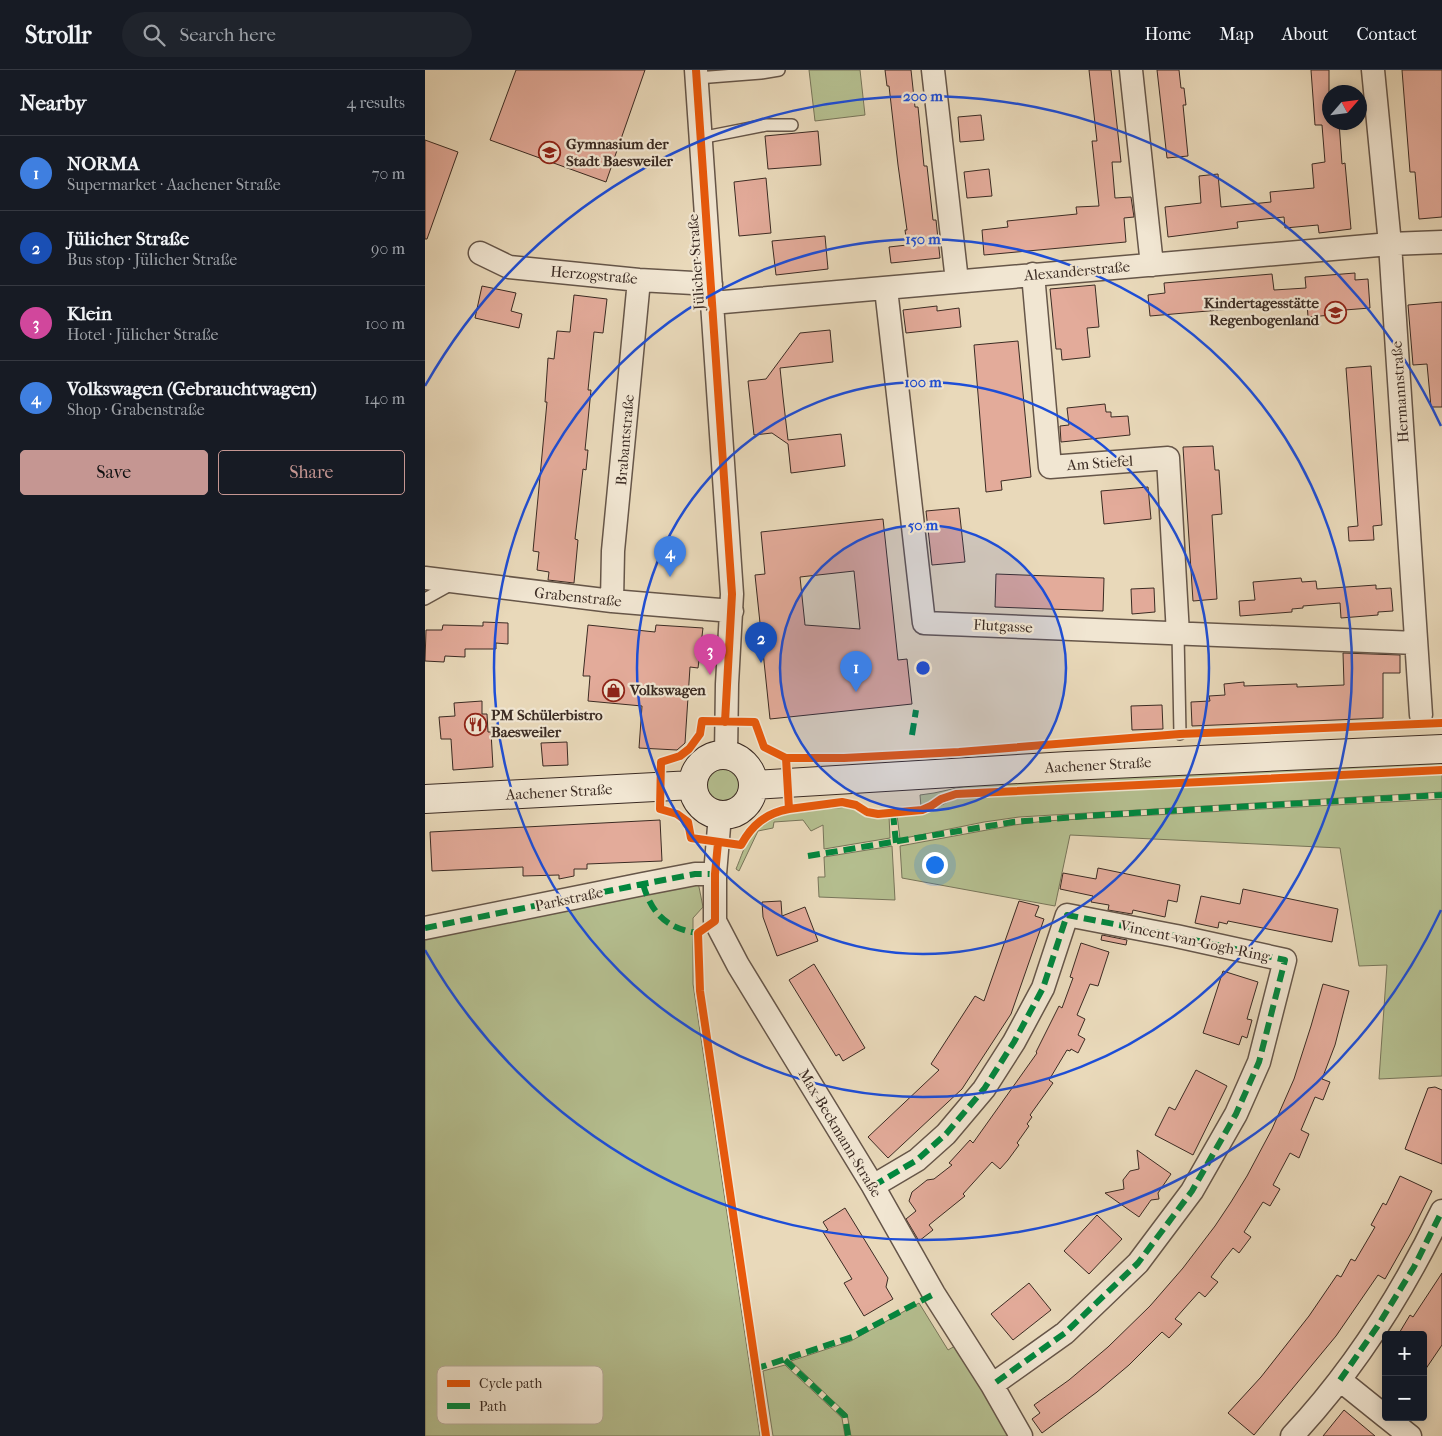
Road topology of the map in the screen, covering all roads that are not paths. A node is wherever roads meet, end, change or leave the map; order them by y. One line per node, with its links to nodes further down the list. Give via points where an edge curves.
1 (779, 70): 5 (lane)
2 (933, 70): 14 (street)
3 (1131, 70): 11 (street)
4 (1373, 70): 9 (street, Hermannstraße)
5 (696, 74): 7 (street, Jülicher Straße)
6 (793, 125): 7 (lane, via 766,125)
7 (701, 138): 16 (street, Jülicher Straße)
8 (1442, 242): 9 (street, Alexanderstraße)
9 (1390, 244): 11 (street, Alexanderstraße); 23 (street, Hermannstraße)
10 (480, 254): 13 (street, Herzogstraße, via 509,267)
11 (1152, 265): 12 (street, Alexanderstraße)
12 (1033, 274): 14 (street, Alexanderstraße); 22 (street, Am Stiefel, via 1050,467 1167,458)
13 (639, 280): 16 (street, Herzogstraße); 20 (street, Brabantstraße, via 613,551)
14 (957, 281): 15 (street, Alexanderstraße)
15 (886, 289): 16 (street, Alexanderstraße); 22 (street, Flutgasse, via 924,623)
16 (712, 293): 21 (street, Jülicher Straße)
17 (425, 578): 18 (street, Grabenstraße)
18 (453, 583): 19 (lane); 20 (street, Grabenstraße)
19 (425, 599)
20 (612, 601): 21 (street, Grabenstraße)
21 (732, 611): 27 (street, Jülicher Straße)
22 (1178, 634): 23 (street, Flutgasse); 25 (lane)
23 (1417, 643): 24 (street, Hermannstraße)
24 (1421, 715)
25 (1180, 734)
26 (1442, 749): 29 (main road, Aachener Straße, via 1068,766)
27 (726, 755): 28 (main road, via 716,756 699,766); 29 (main road, via 748,768)
28 (693, 785): 30 (main road, Aachener Straße); 31 (main road, via 701,805)
29 (753, 785): 31 (main road, via 747,804 730,814)
30 (425, 799)
31 (720, 815): 32 (street, Max-Beckmann-Straße)
32 (715, 874): 33 (street, Parkstraße, via 695,874); 34 (street, Max-Beckmann-Straße, via 715,921 738,965)
33 (425, 928)
34 (873, 1186): 37 (street, Max-Beckmann-Straße, via 934,1294); 37 (street, Vincent-van-Gogh-Ring, via 917,1160 946,1134 984,1089 1043,988 1067,915 1285,960 1259,1062 1236,1114 1192,1192 1139,1263 1065,1333)
35 (1442, 1211): 36 (street, via 1414,1267)
36 (1340, 1380): 38 (street); 41 (street)
37 (992, 1384): 40 (street, Max-Beckmann-Straße)
38 (1382, 1414)
39 (1391, 1421): 42 (street)
40 (1021, 1436)
41 (1292, 1436)
42 (1410, 1436)

